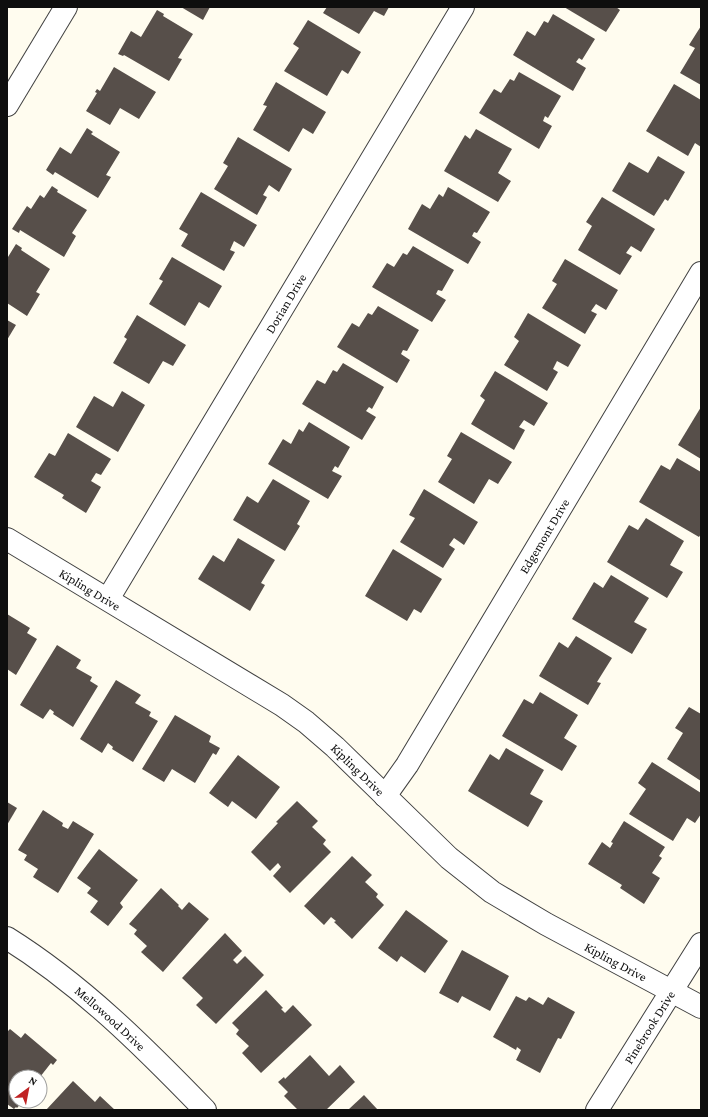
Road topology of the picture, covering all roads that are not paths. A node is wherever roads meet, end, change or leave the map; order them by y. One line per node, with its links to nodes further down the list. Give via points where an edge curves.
1 (66, 7): 3 (street)
2 (463, 7): 6 (street, Dorian Drive)
3 (7, 105)
4 (701, 274): 7 (street, Edgemont Drive, via 407,765)
5 (7, 539): 6 (street, Kipling Drive)
6 (108, 599): 7 (street, Kipling Drive, via 306,722 336,747)
7 (385, 796): 10 (street, Kipling Drive, via 449,858 492,892)
8 (7, 938): 12 (street, Mellowood Drive, via 70,982 110,1015)
9 (701, 944): 10 (street, Pinebrook Drive)
10 (671, 991): 11 (street, Kipling Drive); 13 (street, Pinebrook Drive)
11 (701, 1007)
12 (205, 1110)
13 (597, 1110)

